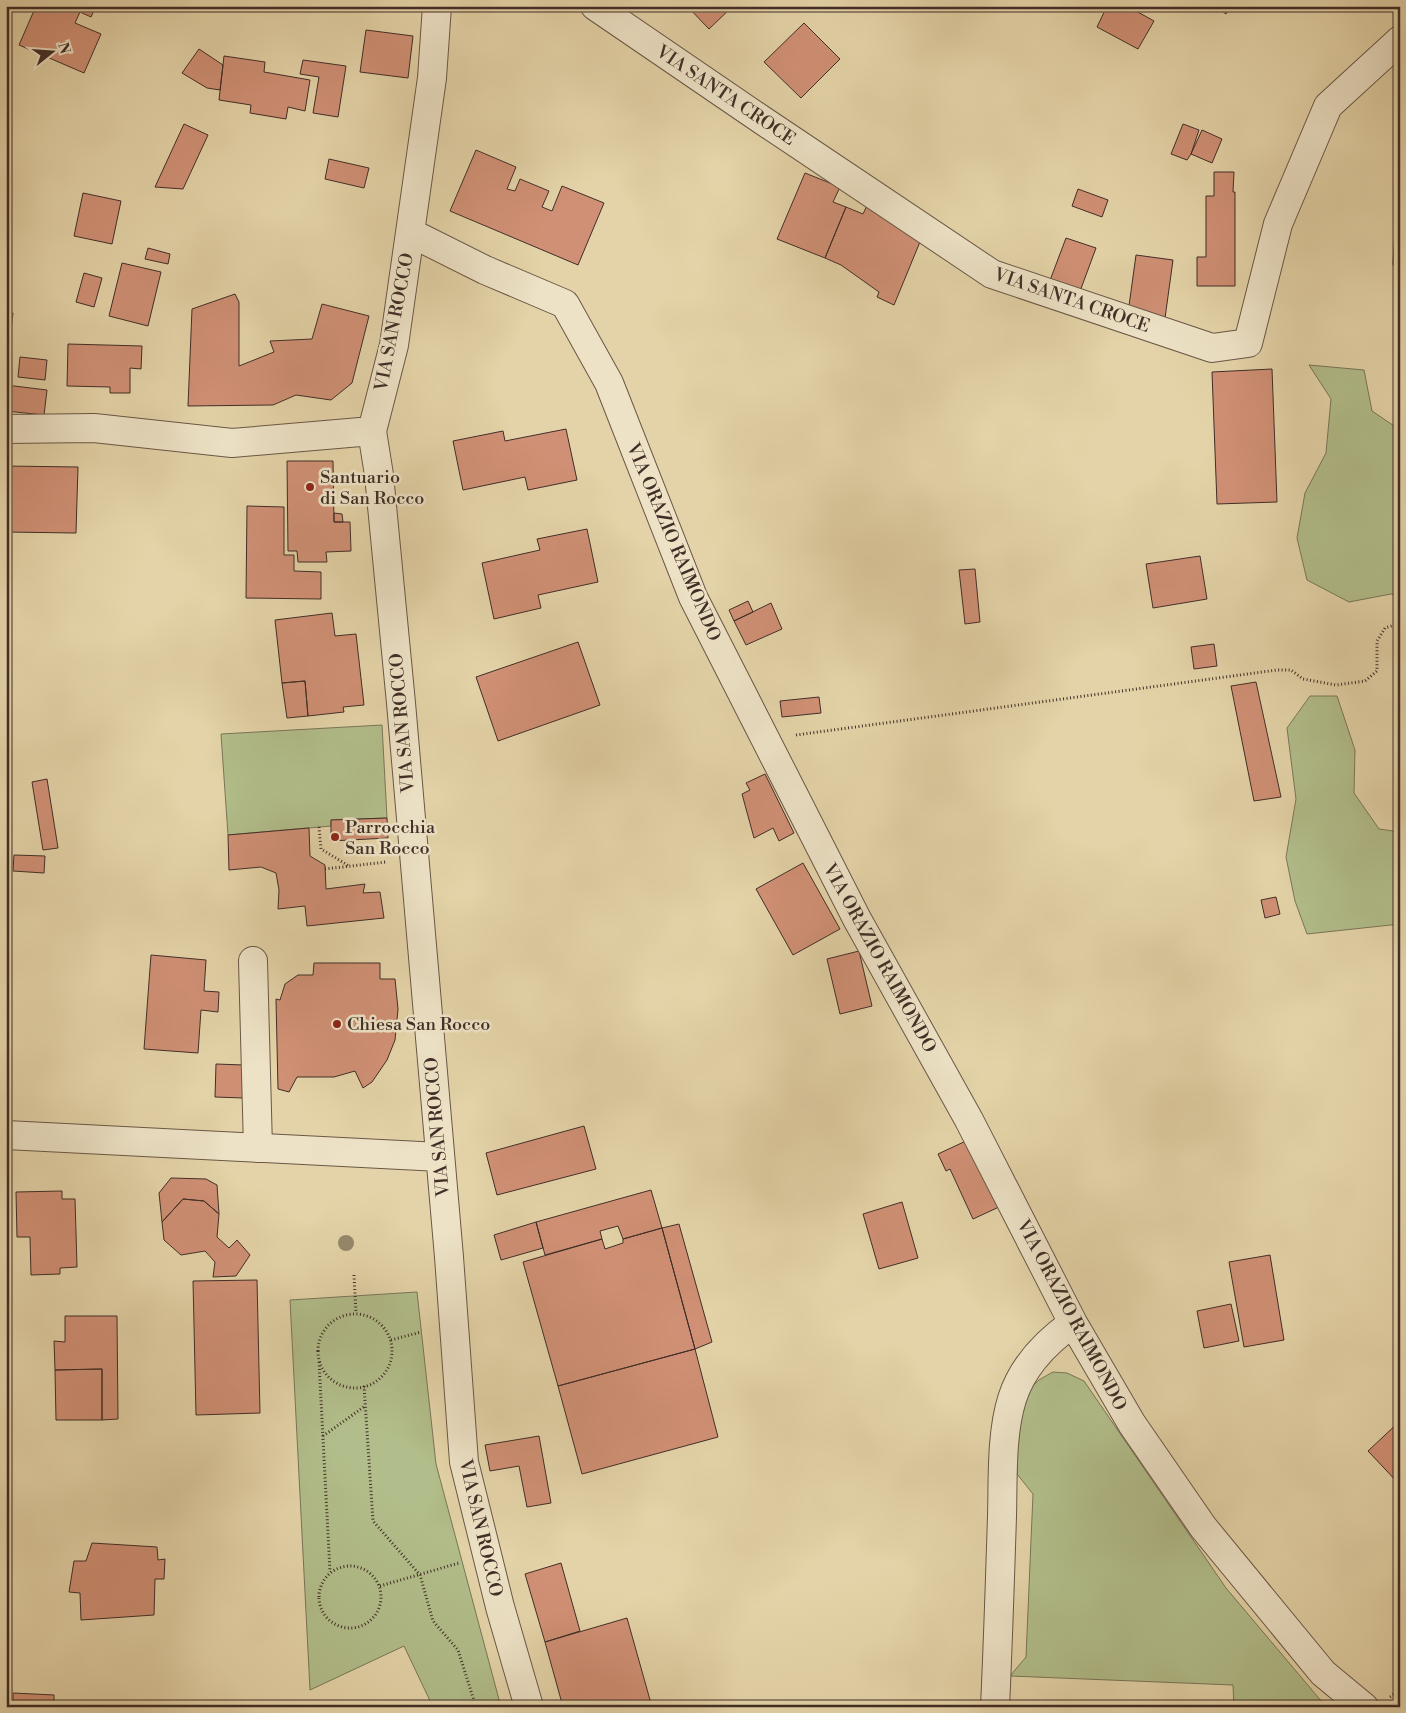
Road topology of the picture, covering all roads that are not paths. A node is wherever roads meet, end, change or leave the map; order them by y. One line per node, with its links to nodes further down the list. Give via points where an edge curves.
1 (437, 6): 4 (street, VIA SAN ROCCO, via 432,78)
2 (595, 6): 3 (street, VIA SANTA CROCE, via 992,274 1212,348 1248,343 1278,224 1328,106)
3 (1400, 40)
4 (411, 233): 6 (street, VIA SAN ROCCO, via 394,345); 11 (street, VIA ORAZIO RAIMONDO, via 485,270 565,304 608,383 693,597 857,919 969,1120)
5 (6, 429): 6 (street, via 94,428 232,443)
6 (372, 431): 10 (street, VIA SAN ROCCO)
7 (253, 961): 9 (street)
8 (6, 1135): 9 (street)
9 (258, 1148): 10 (street)
10 (440, 1157): 12 (street, VIA SAN ROCCO, via 464,1462)
11 (1073, 1323): 13 (street, via 1035,1357 1012,1400 1004,1446); 14 (street, VIA ORAZIO RAIMONDO, via 1132,1424 1204,1527 1324,1673)
12 (528, 1707)
13 (995, 1707)
14 (1364, 1707)

